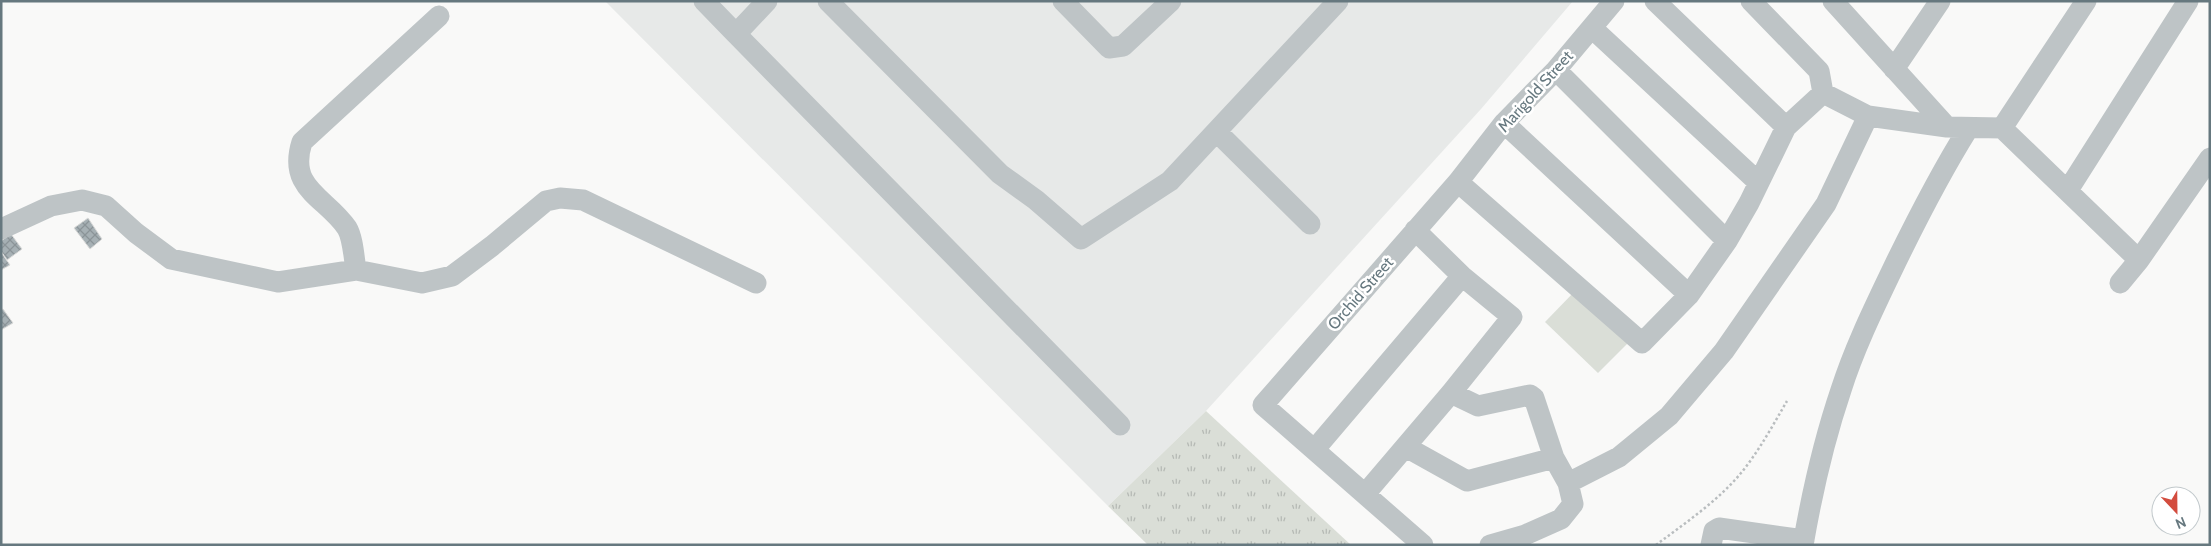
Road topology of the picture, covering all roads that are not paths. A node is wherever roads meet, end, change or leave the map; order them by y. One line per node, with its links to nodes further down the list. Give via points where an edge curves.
1 (704, 1): 16 (street)
2 (766, 1): 16 (street)
3 (828, 1): 25 (street, via 1000,174 1081,239 1170,181)
4 (1063, 1): 5 (street, via 1109,48 1123,46)
5 (1171, 1)
6 (1338, 1): 25 (street)
7 (1614, 1): 15 (street, Marigold Street)
8 (1656, 1): 22 (street)
9 (1751, 1): 19 (street, via 1820,72)
10 (1833, 1): 17 (street)
11 (1940, 1): 17 (street)
12 (2086, 1): 24 (street)
13 (2188, 1): 29 (street)
14 (438, 16): 35 (street, via 302,142 297,156 302,179 348,229)
15 (1592, 28): 18 (street, Marigold Street); 28 (street)
16 (736, 34): 41 (street)
17 (1894, 68): 23 (street)
18 (1556, 70): 21 (street, Marigold Street); 33 (street)
19 (1823, 93): 20 (street); 22 (street)
20 (1868, 116): 23 (street); 45 (street, via 1826,204 1724,350 1669,416 1619,457)
21 (1504, 124): 27 (street, Marigold Street); 39 (street)
22 (1786, 127): 28 (street)
23 (1958, 128): 24 (street); 47 (street, via 1859,341 1831,424)
24 (2002, 128): 29 (street)
25 (1217, 132): 30 (street)
26 (2210, 158): 34 (street)
27 (1458, 182): 32 (street, Orchid Street); 39 (street, via 1642,343)
28 (1758, 182): 33 (street)
29 (2068, 190): 34 (street)
30 (1310, 224)
31 (1, 229): 35 (street, via 51,206 82,200 106,206 136,234 171,259 278,282)
32 (1415, 230): 36 (street); 43 (street, Orchid Street, via 1264,405)
33 (1727, 241): 39 (street)
34 (2139, 260): 38 (street)
35 (356, 270): 37 (street, via 422,283 452,276 546,201 560,198 583,200)
36 (1462, 276): 40 (street, via 1512,316); 43 (street)
37 (756, 283)
38 (2120, 284)
39 (1689, 295)
40 (1451, 393): 42 (street); 44 (street, via 1478,406 1530,395 1534,398)
41 (1120, 424)
42 (1406, 447): 44 (street, via 1467,481); 46 (street)
43 (1315, 449): 46 (street)
44 (1554, 458): 45 (street)
45 (1568, 483): 49 (street, via 1573,504 1561,519 1526,535)
46 (1365, 494): 48 (street)
47 (1803, 542): 50 (street, via 1719,528 1714,531)
48 (1423, 545)
49 (1490, 545)
50 (1711, 545)

